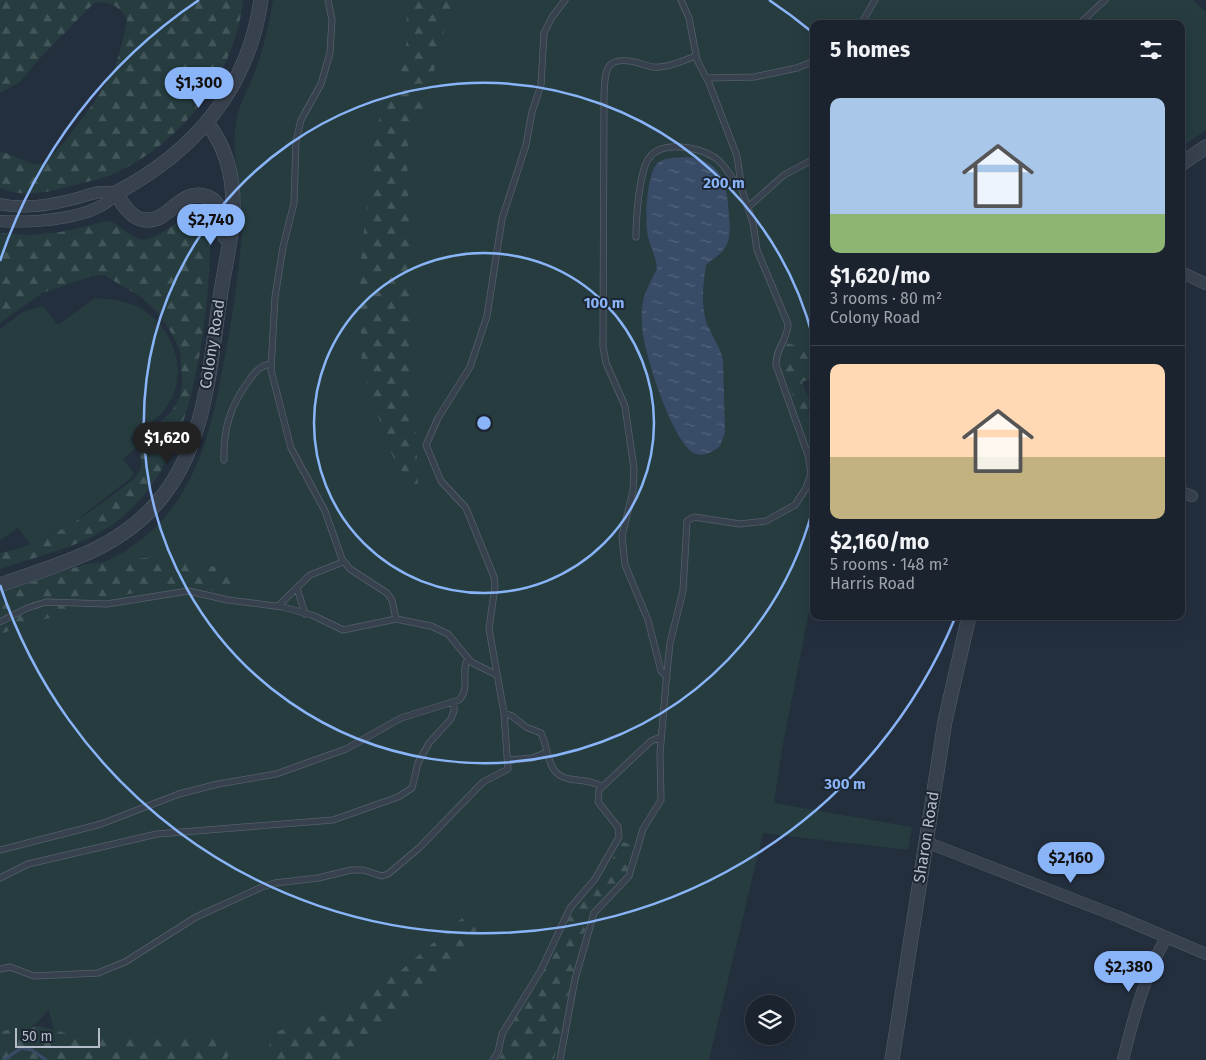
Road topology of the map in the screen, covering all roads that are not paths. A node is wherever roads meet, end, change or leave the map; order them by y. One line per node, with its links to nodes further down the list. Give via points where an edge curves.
1 (261, 0): 12 (street, via 255,29 241,67)
2 (328, 0): 25 (lane, via 332,20 330,53 321,84 302,120 296,141 294,203 281,258)
3 (565, 0): 38 (lane, via 544,33 541,85 502,219 491,301 475,356 438,418 426,445 441,481 466,508 494,577 489,629)
4 (681, 0): 9 (lane, via 689,18)
5 (875, 0): 7 (lane)
6 (1105, 0): 8 (lane)
7 (862, 20)
8 (1083, 20)
9 (696, 56): 11 (lane); 39 (lane, via 659,67 614,61 607,68 604,99 603,347 606,363 624,406 634,473 622,545 627,573 648,620 661,671)
10 (810, 63): 11 (lane, via 754,77)
11 (707, 78): 16 (lane, via 738,162)
12 (207, 123): 17 (street, via 166,163); 22 (street, Colony Road, via 221,143 229,169 233,211)
13 (1206, 147): 15 (street)
14 (810, 161): 19 (lane, via 784,175)
15 (1185, 161)
16 (741, 188): 19 (lane); 21 (lane, via 723,164 707,153 678,147 654,152 645,167 637,209)
17 (116, 193): 18 (street, via 102,191 33,206); 20 (street, via 107,204 77,214 39,221); 22 (street, Colony Road, via 134,216 147,220 158,218 188,196 211,198 223,220)
18 (0, 204)
19 (748, 207): 27 (lane, via 757,250 788,324 776,365 808,455)
20 (0, 221)
21 (636, 237)
22 (225, 264): 30 (street, Colony Road, via 200,419 190,451 169,487 141,519 104,546)
23 (1185, 274): 24 (street)
24 (1206, 284)
25 (271, 364): 26 (lane, via 255,372 231,409); 29 (lane, via 291,448 325,510)
26 (224, 460)
27 (810, 470)
28 (810, 480): 39 (lane, via 798,502 771,519 740,524 694,517 687,521 683,591)
29 (343, 562): 31 (lane, via 314,573); 34 (lane, via 387,593)
30 (0, 585)
31 (298, 588): 32 (lane); 33 (lane)
32 (278, 606): 33 (lane); 36 (lane, via 188,591 107,604 50,601 33,605)
33 (305, 614): 34 (lane, via 345,630)
34 (396, 619): 37 (lane, via 441,629)
35 (968, 620): 46 (street, Sharon Road, via 946,718)
36 (0, 622)
37 (468, 659): 38 (lane); 40 (lane, via 465,663 464,693)
38 (497, 675): 41 (lane)
39 (666, 677): 42 (lane)
40 (454, 702): 47 (lane, via 401,718 346,749 276,774 179,794 101,824); 48 (lane, via 451,719 429,743 418,763 412,788 398,797 321,822 180,831 139,837 28,864)
41 (504, 713): 43 (lane, via 541,733); 44 (lane)
42 (661, 737): 45 (lane, via 651,740); 53 (lane, via 661,800 645,824 629,876 594,913 575,979)
43 (547, 752): 44 (lane, via 533,758); 45 (lane, via 553,768 561,776 594,782)
44 (509, 760): 51 (lane, via 507,770 482,782 419,848 388,874 382,876 351,870 262,887 196,917 125,962 98,973 39,976 10,967)
45 (602, 787): 52 (lane, via 598,792 598,802 618,827 619,837 595,879 570,908 541,970 502,1034)
46 (926, 842): 49 (street); 54 (street, Sharon Road)
47 (0, 850)
48 (0, 878)
49 (1166, 938): 50 (street); 55 (street, via 1146,983)
50 (1206, 954)
51 (0, 969)
52 (493, 1060)
53 (560, 1060)
54 (892, 1060)
55 (1123, 1060)

